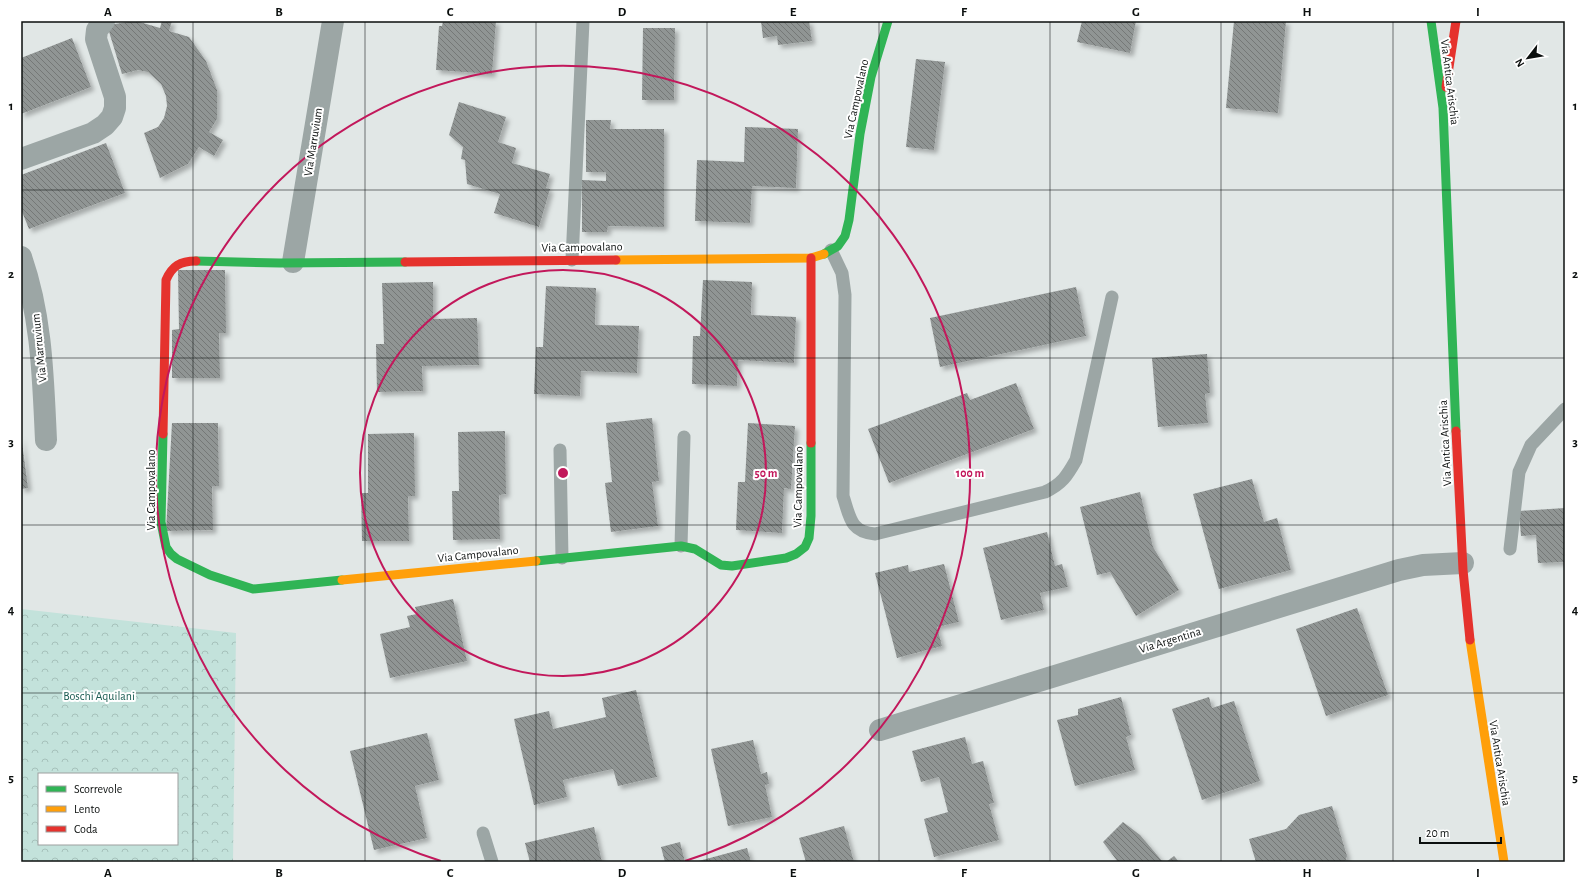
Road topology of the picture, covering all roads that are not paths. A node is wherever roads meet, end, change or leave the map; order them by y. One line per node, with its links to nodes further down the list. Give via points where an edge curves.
1 (104, 21): 8 (street, via 97,30 96,39 115,98 112,117 92,133)
2 (333, 21): 13 (street, Via Marruvium)
3 (583, 21): 12 (lane)
4 (888, 21): 9 (street, Via Campovalano, via 868,91 847,230 838,246)
5 (1456, 21): 7 (street)
6 (1427, 26): 7 (street, Via Antica Arischia)
7 (1443, 108): 22 (street, Via Antica Arischia)
8 (21, 159)
9 (831, 250): 11 (street, Via Campovalano); 14 (lane, via 842,273 845,294 843,496 850,518 857,529 866,533 875,534 1045,492 1057,486 1067,476 1076,460)
10 (21, 257): 17 (street, Via Marruvium, via 37,317 43,360)
11 (811, 258): 12 (street, Via Campovalano); 19 (street, Via Campovalano, via 811,516 809,538 805,547 786,558 732,566 721,565 695,549)
12 (572, 260): 13 (street, Via Campovalano)
13 (293, 262): 21 (street, Via Campovalano, via 191,261 178,263 171,268 166,280 160,522 165,545 170,554 181,563 253,589)
14 (1112, 297)
15 (1565, 409): 20 (lane, via 1531,445 1519,472)
16 (684, 437): 19 (lane)
17 (46, 440)
18 (560, 450): 21 (lane)
19 (681, 546): 21 (street, Via Campovalano)
20 (1510, 549)
21 (562, 558)
22 (1463, 563): 23 (street, Via Argentina, via 1423,565 1399,570); 26 (street, Via Antica Arischia, via 1470,644)
23 (880, 730)
24 (483, 833): 25 (lane)
25 (492, 862)
26 (1504, 862)

